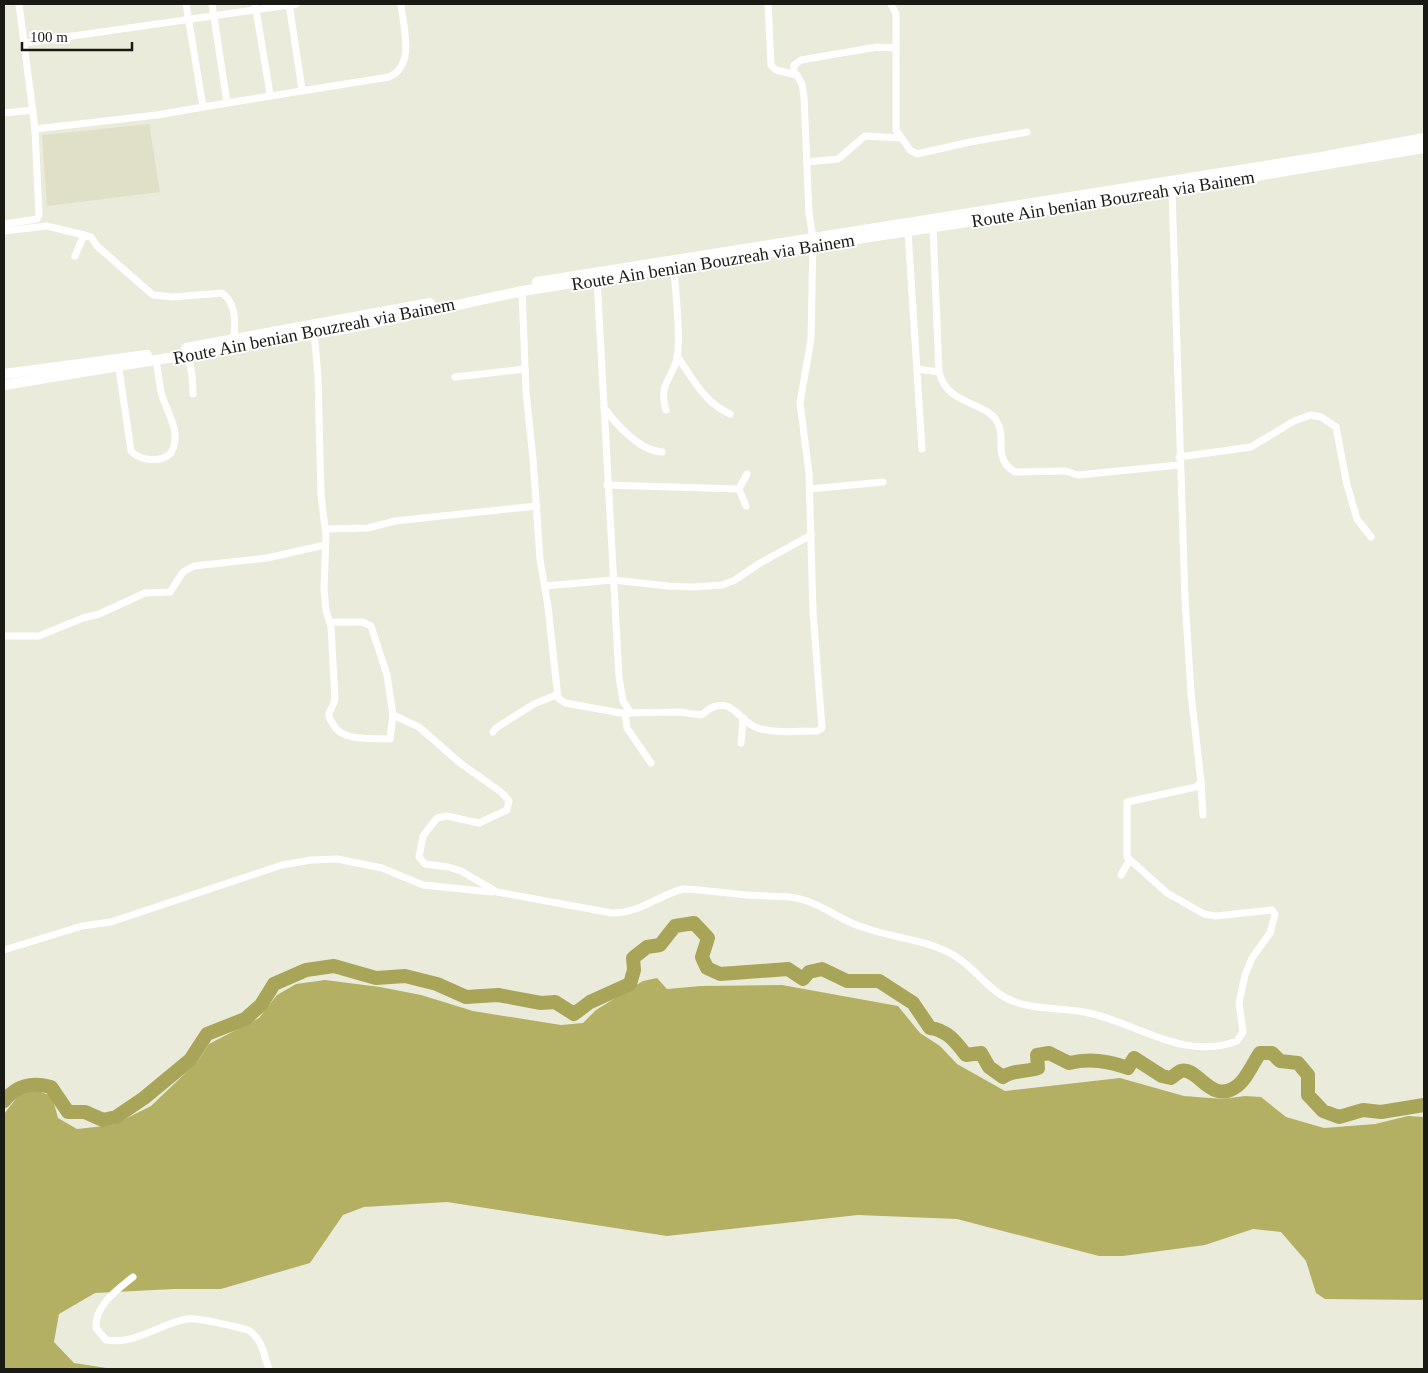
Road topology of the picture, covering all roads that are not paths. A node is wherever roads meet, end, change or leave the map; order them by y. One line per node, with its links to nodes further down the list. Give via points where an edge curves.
1 (19, 4): 11 (street)
2 (186, 4): 10 (street)
3 (212, 4): 9 (street)
4 (292, 4): 8 (street); 14 (street)
5 (401, 4): 14 (street, via 406,55 402,68 389,77)
6 (768, 4): 13 (street, via 771,65 776,70)
7 (891, 4): 12 (street, via 896,14)
8 (255, 7): 9 (street); 15 (street)
9 (214, 17): 10 (street); 16 (street)
10 (188, 20): 11 (street); 17 (street)
11 (24, 43): 18 (street)
12 (896, 48): 13 (street, via 877,47 801,60 794,65); 22 (street, via 896,130)
13 (794, 74): 25 (street, via 802,84 804,96)
14 (302, 89): 15 (street)
15 (270, 94): 16 (street)
16 (227, 103): 17 (street)
17 (203, 107): 20 (street)
18 (33, 110): 19 (street); 20 (street)
19 (4, 113)
20 (35, 129): 27 (street)
21 (1027, 132): 22 (street, via 917,154)
22 (900, 138): 25 (street, via 865,136 838,160)
23 (1424, 138): 34 (main road, Route Ain benian Bouzreah via Bainem)
24 (1424, 148): 26 (main road, Route Ain benian Bouzreah via Bainem)
25 (807, 162): 34 (street)
26 (1172, 190): 30 (main road, Route Ain benian Bouzreah via Bainem); 57 (street)
27 (38, 219): 28 (street); 29 (street)
28 (4, 224)
29 (47, 226): 31 (street); 33 (street)
30 (933, 228): 32 (main road, Route Ain benian Bouzreah via Bainem); 47 (street)
31 (4, 231)
32 (908, 232): 34 (main road, Route Ain benian Bouzreah via Bainem); 46 (street)
33 (84, 235): 35 (street); 40 (street, via 153,295 224,294 234,314)
34 (813, 242): 36 (main road, Route Ain benian Bouzreah via Bainem); 39 (main road, Route Ain benian Bouzreah via Bainem, via 606,269); 62 (street, via 811,339 800,393)
35 (75, 256)
36 (674, 268): 37 (main road, Route Ain benian Bouzreah via Bainem); 42 (street)
37 (598, 279): 38 (main road, Route Ain benian Bouzreah via Bainem); 52 (street)
38 (522, 291): 39 (main road, Route Ain benian Bouzreah via Bainem); 45 (street)
39 (314, 330): 40 (main road, Route Ain benian Bouzreah via Bainem); 41 (main road, Route Ain benian Bouzreah via Bainem); 65 (street, via 321,495)
40 (234, 340): 44 (main road, Route Ain benian Bouzreah via Bainem)
41 (188, 355): 43 (main road, Route Ain benian Bouzreah via Bainem); 51 (street)
42 (677, 356): 53 (street, via 663,389); 54 (street, via 708,400)
43 (156, 360): 44 (main road, Route Ain benian Bouzreah via Bainem); 44 (street, via 161,392 172,417 176,438 171,453 159,459 143,458 131,451)
44 (118, 363): 48 (main road, Route Ain benian Bouzreah via Bainem); 50 (main road, Route Ain benian Bouzreah via Bainem)
45 (525, 369): 49 (street); 63 (street)
46 (917, 370): 47 (street); 55 (street)
47 (939, 372): 57 (street, via 944,386 997,420 1002,458 1015,472 1065,471 1078,475)
48 (4, 374)
49 (455, 377)
50 (4, 384)
51 (193, 394)
52 (604, 407): 56 (street, via 615,422 644,447); 60 (street)
53 (666, 410)
54 (730, 414)
55 (922, 448)
56 (662, 452)
57 (1179, 461): 67 (street, via 1251,447 1294,420 1311,415 1321,417 1336,427 1357,519); 80 (street, via 1191,693)
58 (747, 474): 61 (street)
59 (883, 482): 62 (street)
60 (607, 485): 61 (street); 69 (street)
61 (739, 489): 64 (street)
62 (810, 489): 66 (street)
63 (537, 506): 65 (street, via 394,521 368,528); 70 (street)
64 (746, 506)
65 (326, 530): 68 (street)
66 (811, 535): 69 (street, via 722,585 668,586); 76 (street, via 822,728 769,731 750,725)
67 (1371, 537)
68 (325, 545): 71 (street, via 324,589); 72 (street, via 276,556 194,566 183,572 170,592 145,594 39,636)
69 (613, 580): 70 (street); 74 (street, via 621,692)
70 (545, 586): 73 (street)
71 (330, 622): 75 (street, via 366,622 374,630 388,675); 75 (street, via 335,700 330,718 336,730 347,736 390,739)
72 (4, 636)
73 (556, 695): 74 (street, via 565,703); 77 (street, via 534,704)
74 (628, 713): 76 (street, via 702,715 712,708 727,706 736,708); 79 (street, via 627,728)
75 (392, 715): 84 (street, via 422,729 509,801 507,810 479,823 447,816 437,818 426,831 418,852 425,864 462,871)
76 (743, 718): 78 (street)
77 (493, 732)
78 (741, 743)
79 (651, 763)
80 (1201, 782): 81 (street); 82 (street, via 1196,787 1127,802)
81 (1203, 815)
82 (1129, 861): 83 (street); 84 (street, via 1167,893 1204,914 1216,916 1272,910 1275,914 1270,933 1252,958 1245,976 1239,1003 1243,1032 1237,1041 1214,1046 1186,1045 1162,1040 1092,1014 1022,1004 1000,995 953,955 860,927 800,899 683,889 619,913)
83 (1121, 875)
84 (497, 892): 85 (street, via 423,885 374,866 311,860 282,866 111,922 82,926)
85 (4, 950)
86 (132, 1276): 87 (street, via 110,1296 97,1318 96,1328 106,1340 146,1335 194,1318 255,1334)
87 (269, 1369)

